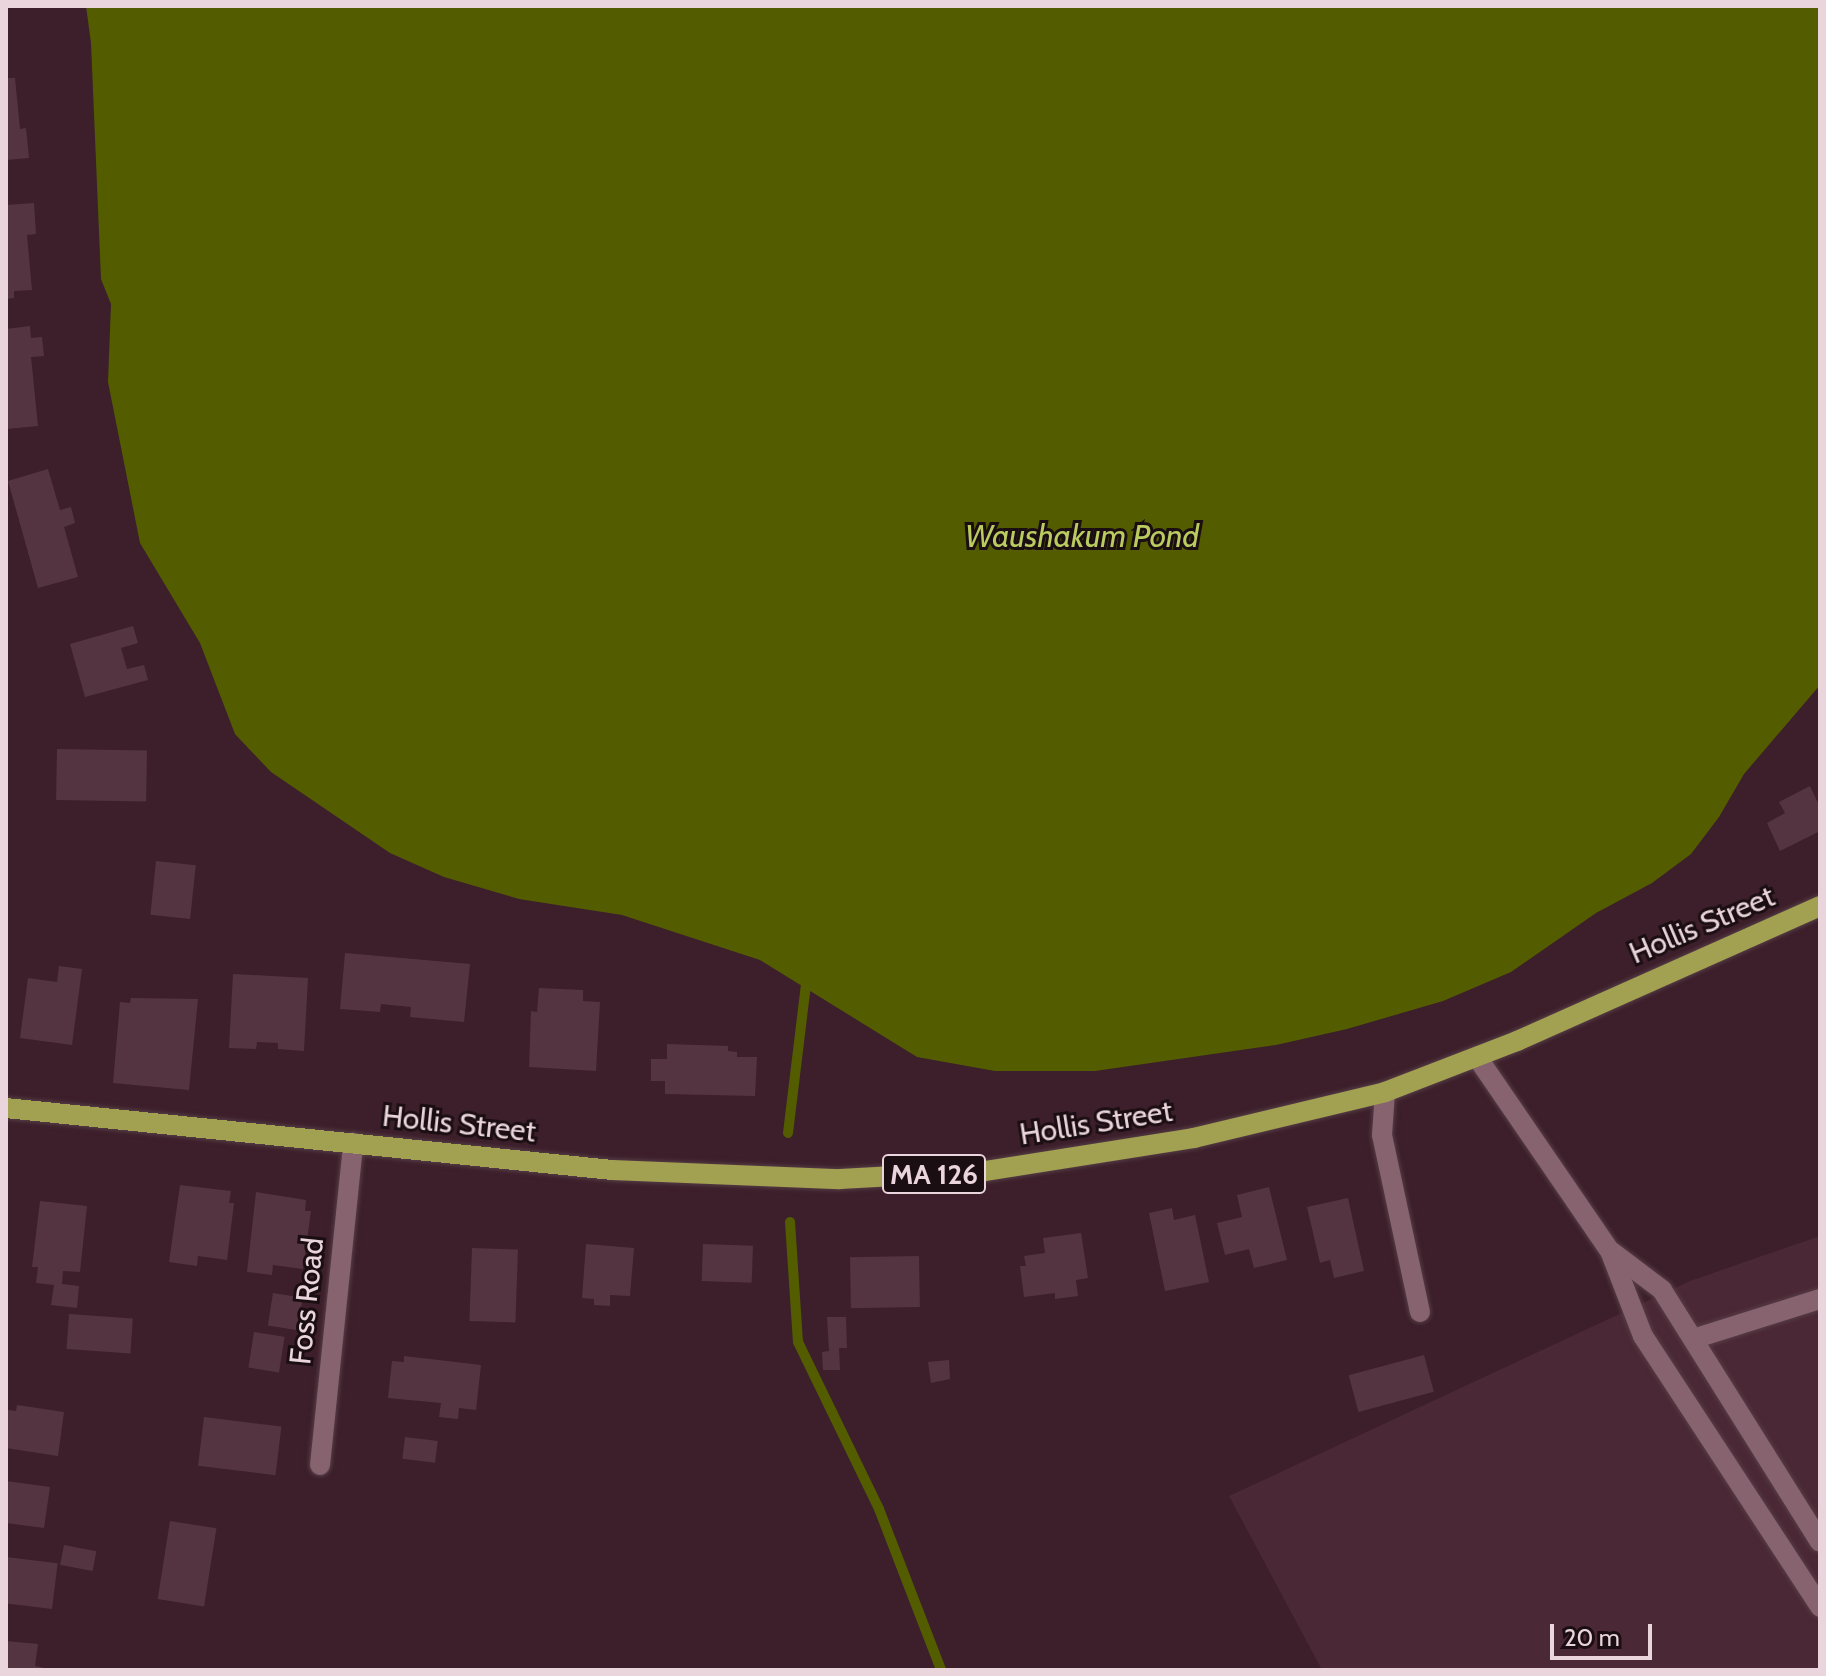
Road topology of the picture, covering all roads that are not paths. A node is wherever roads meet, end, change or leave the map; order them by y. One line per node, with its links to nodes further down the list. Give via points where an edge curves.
1 (1820, 906): 2 (main road, Hollis Street / MA 126)
2 (1477, 1057): 3 (main road, Hollis Street / MA 126); 6 (street)
3 (1385, 1092): 5 (main road, Hollis Street / MA 126, via 1179,1141 985,1171 840,1179 612,1170); 8 (street, via 1382,1135)
4 (6, 1108): 5 (main road, Hollis Street / MA 126)
5 (353, 1143): 10 (street, Foss Road)
6 (1610, 1251): 9 (street, via 1662,1290); 12 (street, via 1643,1336)
7 (1820, 1299): 9 (street)
8 (1420, 1312)
9 (1693, 1339): 11 (street)
10 (320, 1465)
11 (1820, 1542)
12 (1820, 1607)

